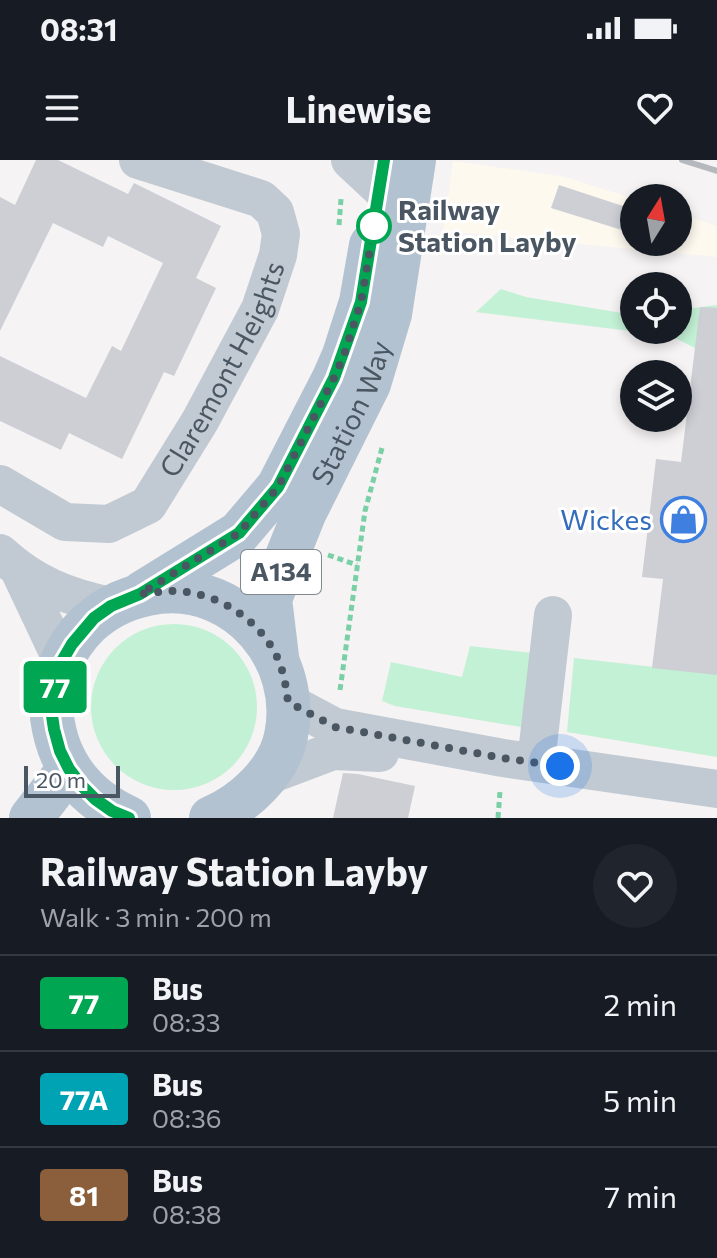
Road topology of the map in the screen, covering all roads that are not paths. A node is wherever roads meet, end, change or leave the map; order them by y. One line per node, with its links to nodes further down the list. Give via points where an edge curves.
1 (138, 160): 4 (street, Claremont Heights, via 261,199 275,212 281,234 278,255 260,309 148,505 109,524 65,522)
2 (414, 160): 8 (main road, Station Way / A134, via 390,314 369,384 270,599)
3 (364, 175): 6 (main road, Station Way / A134, via 361,302 334,378 278,487 239,533)
4 (0, 484)
5 (9, 562): 6 (street, via 77,599); 9 (street)
6 (126, 600): 8 (main road, A134, via 173,591 206,596 243,615); 9 (main road, A134, via 84,628)
7 (553, 615): 11 (street)
8 (277, 657): 10 (main road, A134)
9 (62, 661): 12 (main road, A134, via 51,709)
10 (288, 702): 11 (street, via 335,727); 13 (main road, A134, via 286,737)
11 (519, 760): 13 (street, via 333,751); 14 (street)
12 (69, 769): 16 (main road); 17 (main road, A134, via 95,799)
13 (267, 776): 15 (main road, A134)
14 (698, 798)
15 (222, 816)
16 (31, 818)
17 (129, 818)

